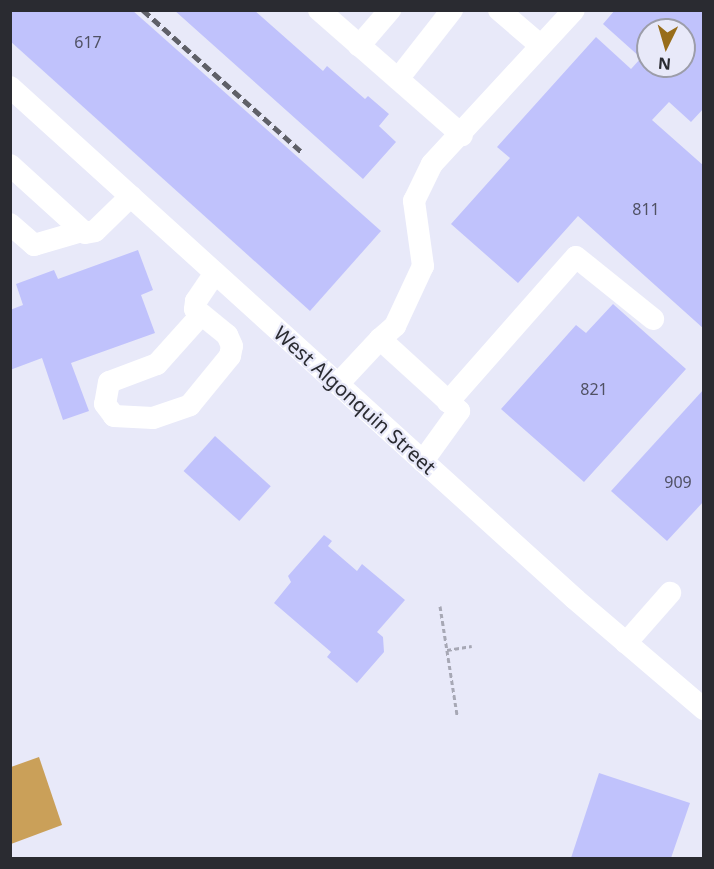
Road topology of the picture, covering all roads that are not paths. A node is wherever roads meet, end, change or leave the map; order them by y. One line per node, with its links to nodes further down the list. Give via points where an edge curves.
1 (319, 10): 7 (street)
2 (453, 10): 8 (street)
3 (499, 10): 6 (street)
4 (574, 10): 6 (street)
5 (382, 13): 7 (street)
6 (540, 45): 10 (street)
7 (360, 46): 8 (street)
8 (398, 79): 10 (street)
9 (10, 87): 12 (street, West Algonquin Street)
10 (462, 135): 18 (street, via 432,164 414,201 423,266 395,326)
11 (10, 165): 14 (street)
12 (131, 196): 14 (street, via 95,231); 15 (street, West Algonquin Street)
13 (10, 224): 14 (street, via 34,245)
14 (82, 231)
15 (215, 273): 16 (street, via 196,301 195,309); 19 (street, West Algonquin Street)
16 (201, 315): 16 (street, via 227,335 232,346 230,356 190,405 153,418 114,416 105,404 109,382 157,364)
17 (653, 319): 20 (street, via 576,257)
18 (380, 339): 19 (street); 20 (street)
19 (338, 384): 21 (street, West Algonquin Street)
20 (448, 402): 21 (street, via 459,411)
21 (423, 461): 23 (street, West Algonquin Street)
22 (670, 593): 23 (street)
23 (626, 643): 24 (street, West Algonquin Street)
24 (704, 709)

